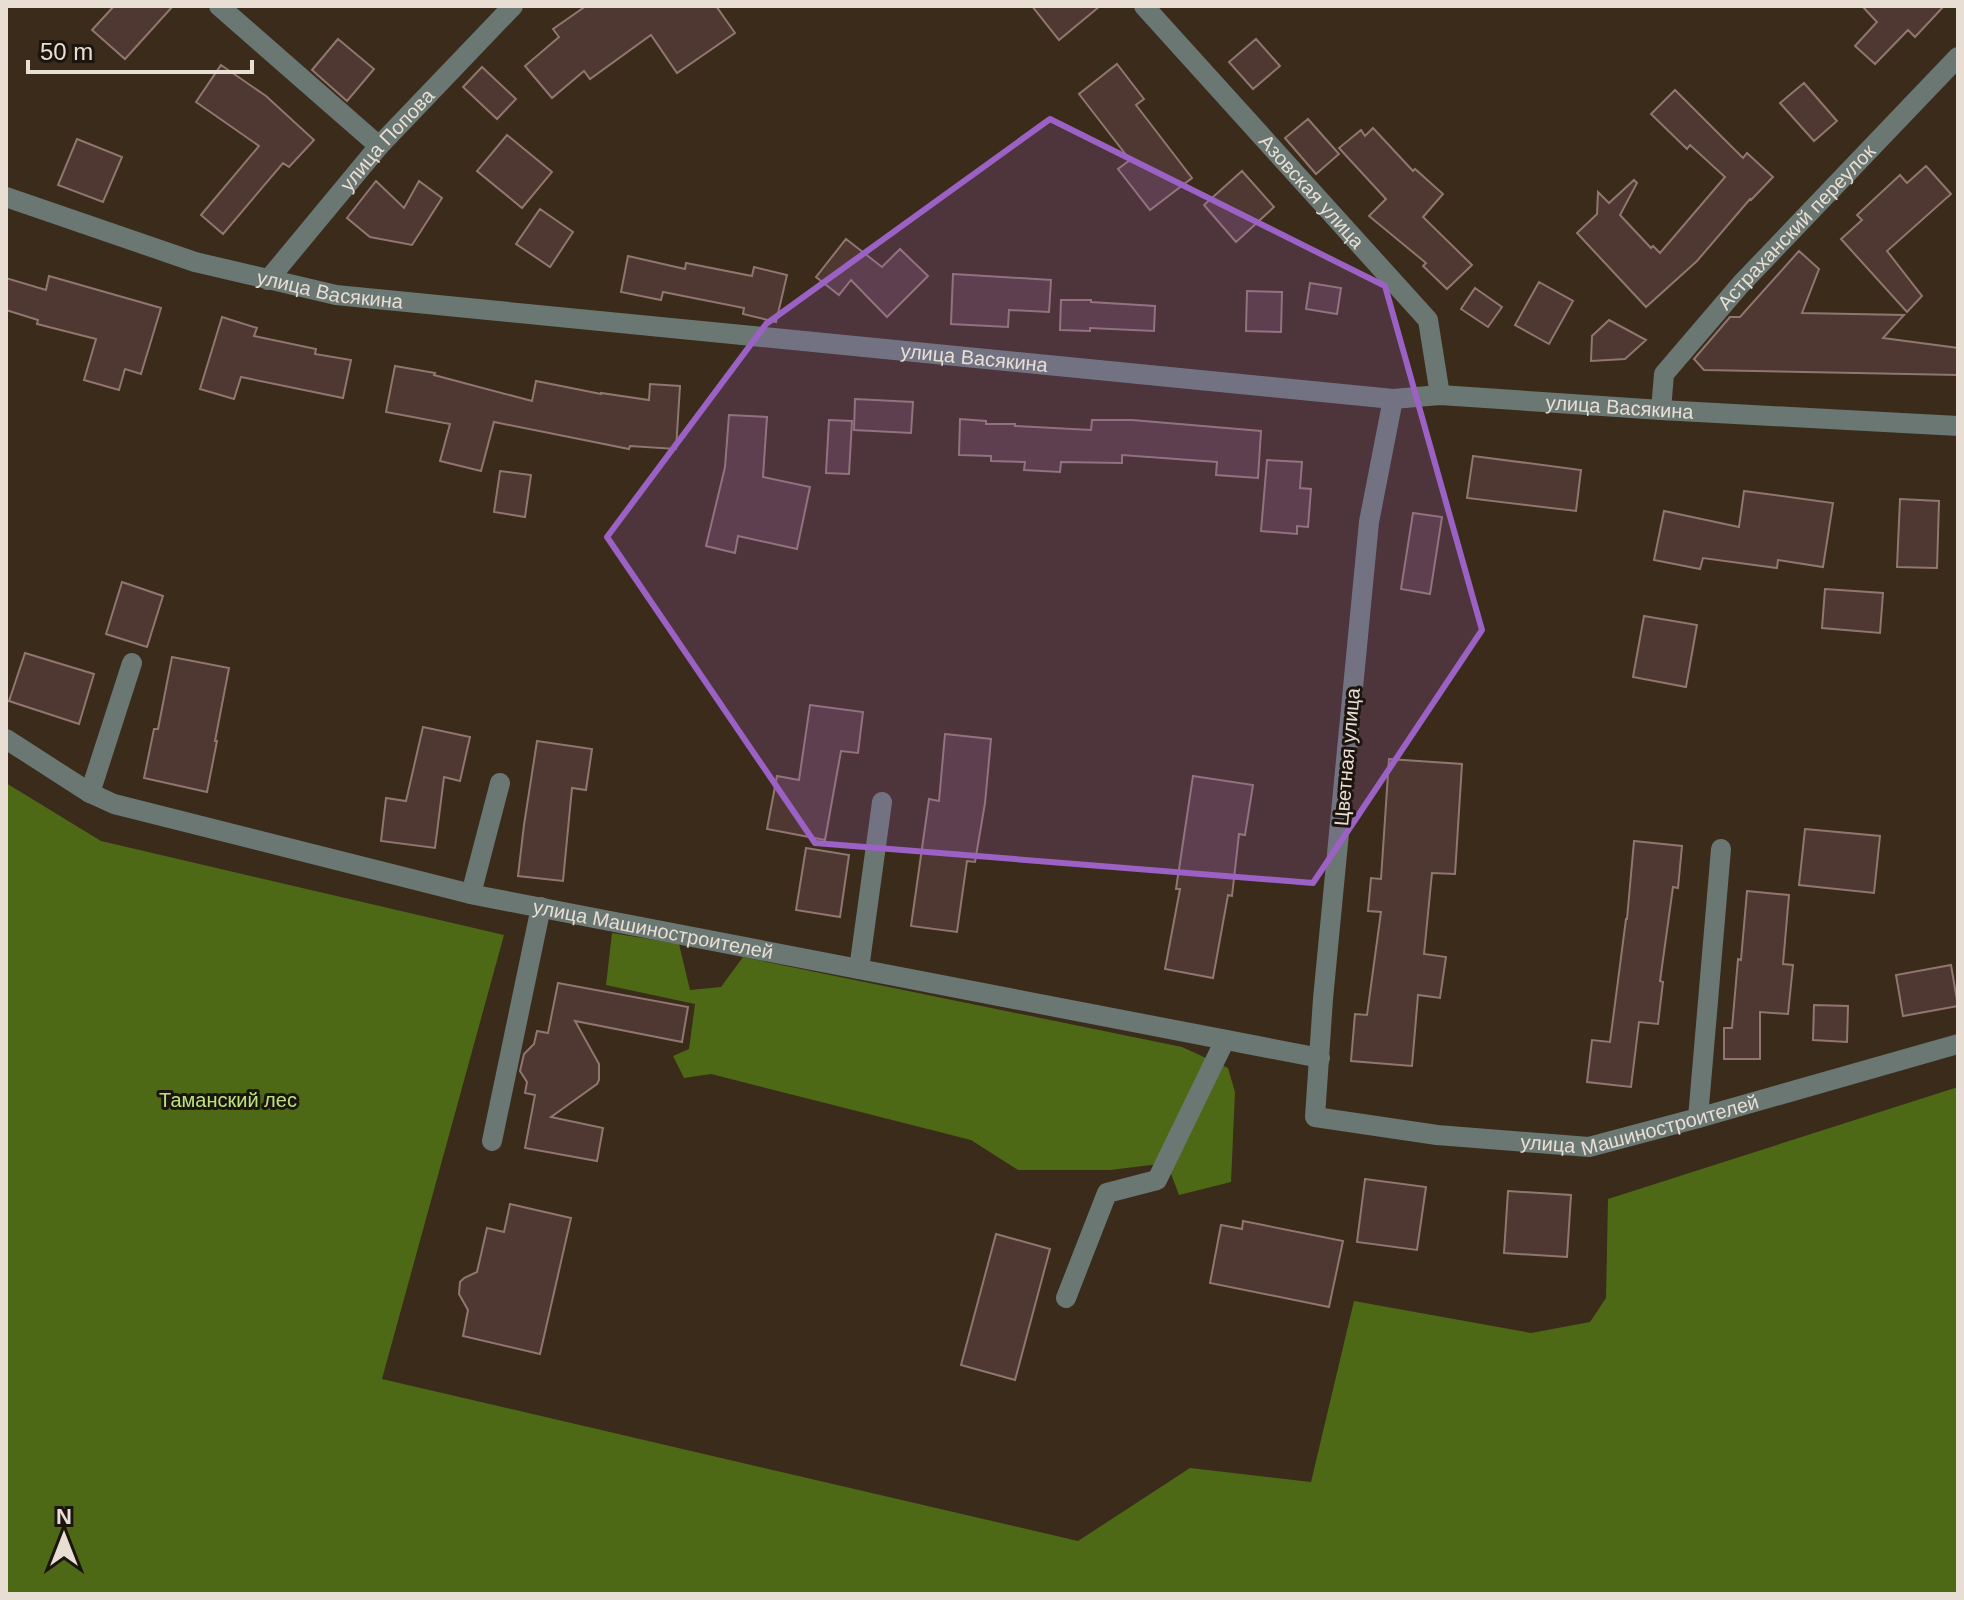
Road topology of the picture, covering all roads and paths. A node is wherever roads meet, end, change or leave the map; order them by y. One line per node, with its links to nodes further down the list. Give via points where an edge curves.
1 (219, 6): 5 (street)
2 (513, 6): 5 (street, улица Попова)
3 (1144, 6): 8 (street, Азовская улица, via 1428,320)
4 (1958, 57): 10 (street, Астраханский переулок, via 1741,284 1664,374)
5 (379, 146): 7 (street, улица Попова)
6 (6, 197): 7 (street, улица Васякина, via 195,262)
7 (268, 280): 9 (street, улица Васякина, via 336,295)
8 (1440, 395): 9 (street, улица Васякина); 10 (street, улица Васякина)
9 (1393, 399): 23 (street, Цветная улица, via 1369,522)
10 (1661, 410): 11 (street, улица Васякина)
11 (1958, 426)
12 (132, 663): 15 (street)
13 (6, 739): 15 (street, улица Машиностроителей)
14 (500, 783): 18 (street)
15 (90, 793): 18 (street, улица Машиностроителей, via 114,804)
16 (882, 802): 20 (street)
17 (1721, 849): 25 (street)
18 (471, 894): 19 (street, улица Машиностроителей)
19 (541, 907): 20 (street, улица Машиностроителей); 26 (street)
20 (859, 969): 21 (street, улица Машиностроителей)
21 (1225, 1040): 23 (street, улица Машиностроителей); 27 (street, via 1157,1180 1107,1193)
22 (1958, 1044): 25 (street, улица Машиностроителей)
23 (1320, 1058): 24 (street, Цветная улица)
24 (1315, 1117): 25 (street, улица Машиностроителей, via 1437,1135 1589,1147)
25 (1698, 1118)
26 (492, 1141)
27 (1066, 1298)

